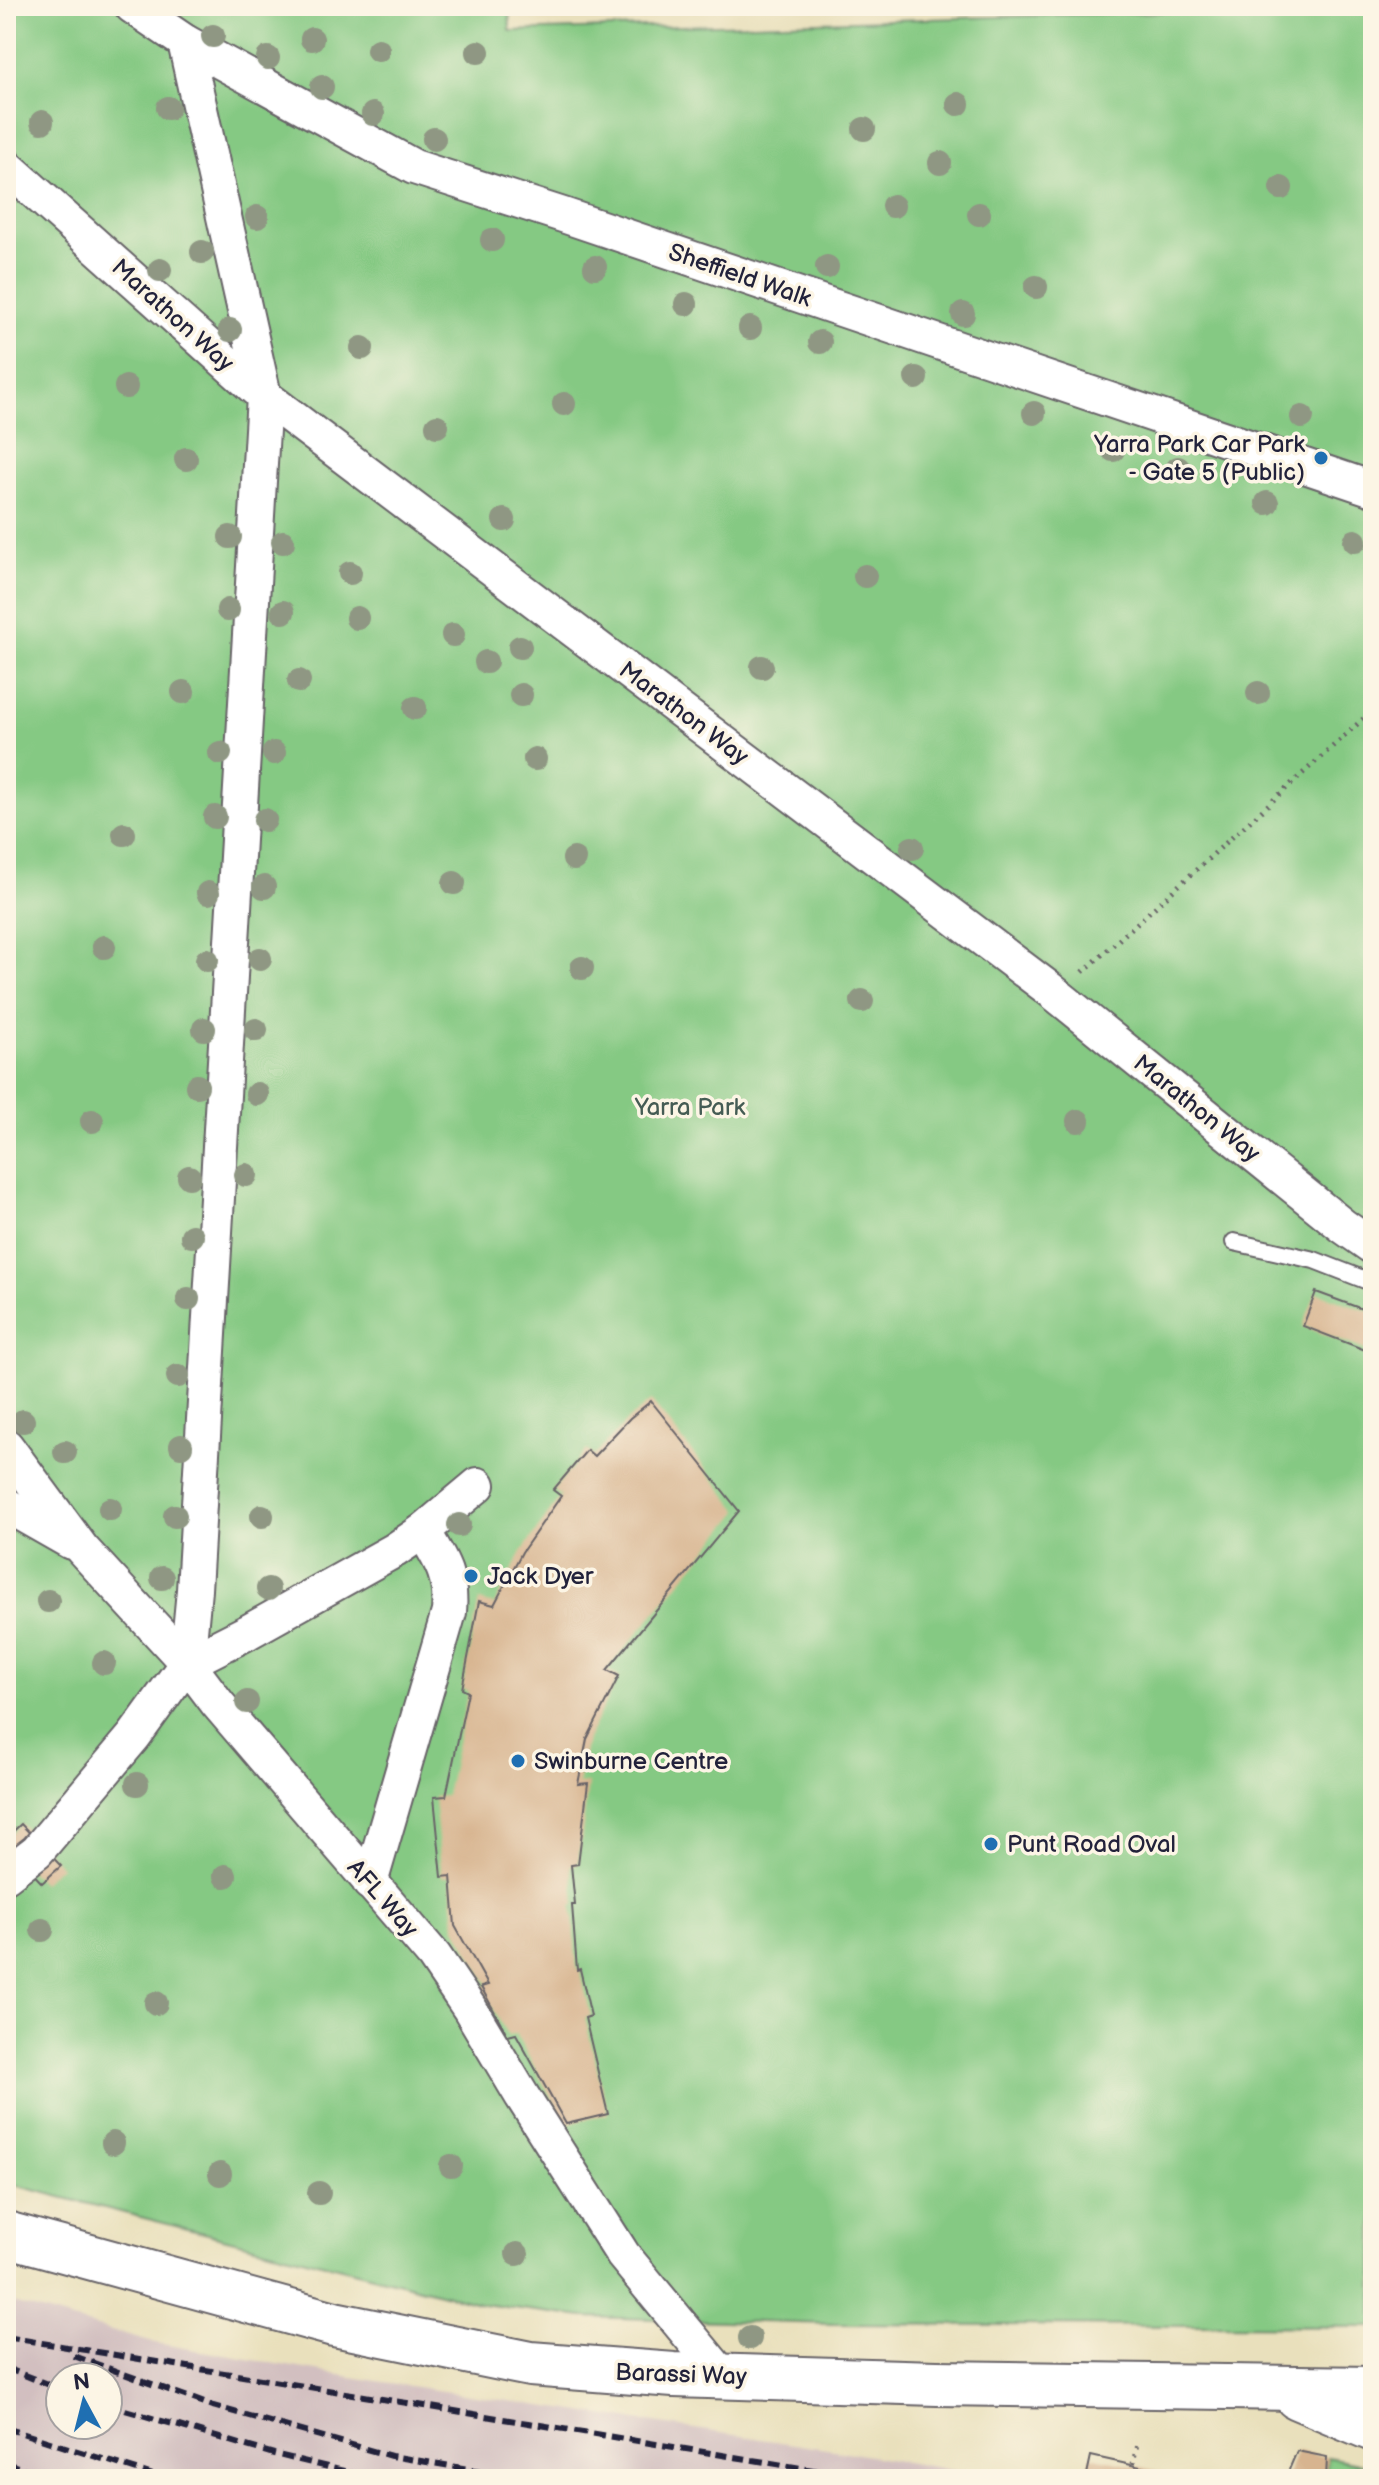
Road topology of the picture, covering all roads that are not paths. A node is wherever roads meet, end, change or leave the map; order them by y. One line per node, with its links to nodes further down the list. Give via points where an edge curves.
1 (132, 6): 2 (street, Sheffield Walk)
2 (185, 42): 4 (street); 5 (street, Sheffield Walk, via 414,167)
3 (6, 166): 4 (street, Marathon Way)
4 (264, 396): 7 (street, Marathon Way, via 1057,995); 14 (street)
5 (1373, 489)
6 (1234, 1242): 8 (lane, via 1314,1260)
7 (1373, 1247)
8 (1373, 1283)
9 (6, 1446): 13 (street, AFL Way)
10 (478, 1485): 12 (street)
11 (6, 1505): 13 (street)
12 (423, 1531): 14 (street); 16 (street, via 448,1576 449,1612)
13 (82, 1549): 14 (street, AFL Way)
14 (187, 1663): 15 (street, via 47,1840); 16 (street, AFL Way)
15 (6, 1875)
16 (370, 1883): 18 (street, AFL Way, via 434,1956 623,2255)
17 (6, 2234): 18 (main road, Barassi Way, via 334,2324 435,2346 530,2364)
18 (723, 2376): 19 (main road, Barassi Way)
19 (1276, 2389): 20 (main road, Barassi Way); 21 (main road)
20 (1373, 2389)
21 (1373, 2429)

